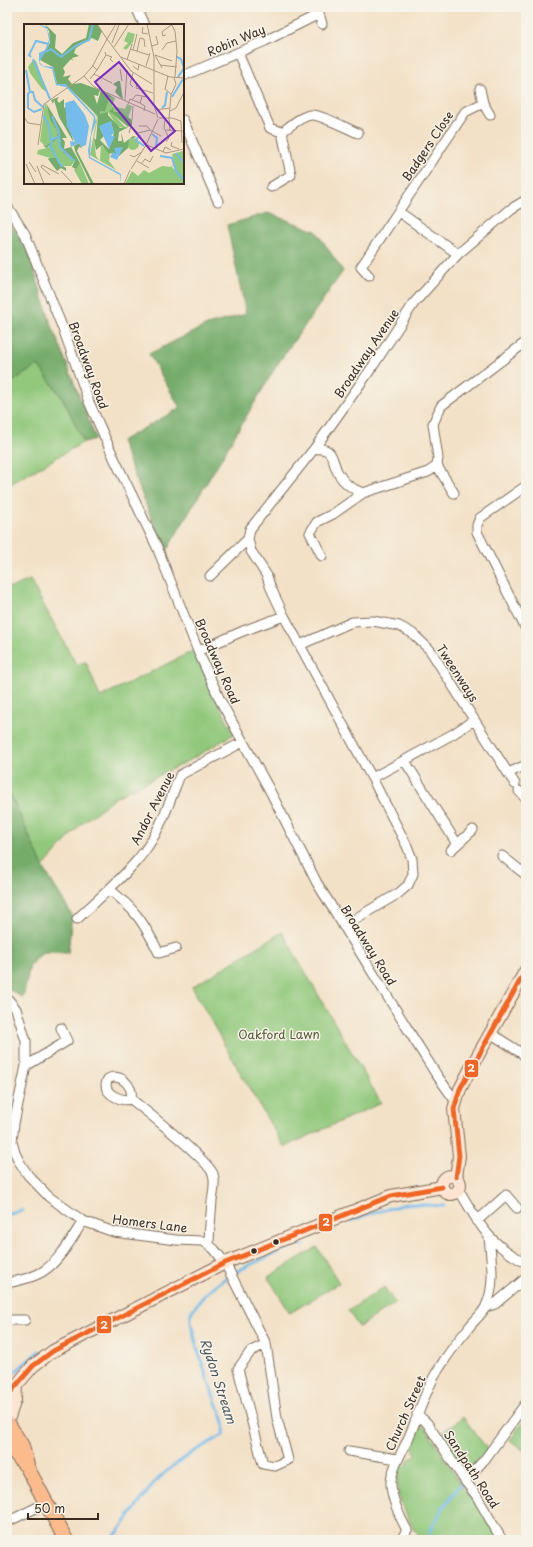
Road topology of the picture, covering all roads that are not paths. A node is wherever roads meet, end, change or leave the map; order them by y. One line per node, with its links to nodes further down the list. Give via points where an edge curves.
1 (136, 7): 3 (street)
2 (318, 10): 4 (street); 5 (street, Robin Way, via 275,37)
3 (144, 24)
4 (322, 24)
5 (238, 53): 6 (street, Robin Way); 11 (street, via 270,128)
6 (184, 76)
7 (480, 89): 8 (street)
8 (483, 103): 9 (street); 17 (street, Badgers Close, via 465,112)
9 (490, 115)
10 (185, 132): 15 (street)
11 (282, 132): 12 (street, via 312,115); 13 (street, via 291,175)
12 (358, 133)
13 (271, 187)
14 (526, 200): 18 (street, Broadway Avenue, via 511,209)
15 (218, 202)
16 (7, 206): 32 (street, Broadway Road, via 25,234 89,402 157,547)
17 (399, 212): 18 (street); 19 (street, Badgers Close, via 361,267)
18 (458, 254): 21 (street, Broadway Avenue, via 414,303)
19 (369, 276)
20 (526, 342): 22 (street, via 441,406 433,424)
21 (314, 449): 25 (street, via 327,450 343,480 351,488); 26 (street, Broadway Avenue, via 250,528)
22 (437, 466): 24 (street); 25 (street, via 428,472)
23 (526, 486): 30 (street, via 480,518 477,526 477,532)
24 (454, 492)
25 (363, 493): 27 (street, via 317,522 310,533)
26 (248, 538): 28 (street, Broadway Avenue); 29 (street, via 251,551 267,576)
27 (322, 556)
28 (210, 576)
29 (284, 616): 31 (street); 32 (street)
30 (526, 629)
31 (300, 645): 33 (street, Tweenways, via 352,622 399,626 412,633 430,650); 38 (street)
32 (198, 651): 34 (street, Broadway Road)
33 (474, 720): 35 (street); 37 (street, Tweenways)
34 (243, 742): 43 (street, Andor Avenue, via 180,775 164,814 140,858); 45 (street, Broadway Road, via 317,883)
35 (405, 761): 38 (street); 40 (street, via 454,847)
36 (526, 765): 37 (street)
37 (508, 773): 39 (street, Tweenways)
38 (372, 778): 45 (street, via 407,846 412,859 413,874 408,885 399,893)
39 (526, 799)
40 (474, 830)
41 (502, 856): 42 (street)
42 (526, 875)
43 (109, 889): 44 (street, Andor Avenue); 46 (street, via 128,903 144,923 159,953)
44 (77, 919)
45 (343, 926): 54 (street, Broadway Road)
46 (176, 948)
47 (526, 970): 50 (main road)
48 (7, 998): 52 (street, Homers Lane, via 16,1010 26,1041)
49 (61, 1028): 52 (street, via 67,1041)
50 (490, 1033): 51 (street); 54 (main road, via 460,1089)
51 (526, 1056)
52 (26, 1066): 55 (street, Homers Lane)
53 (131, 1099): 63 (street, via 213,1173)
54 (456, 1102): 56 (main road, via 454,1109 459,1156)
55 (10, 1123): 60 (street, Homers Lane, via 15,1153 28,1175 49,1197)
56 (456, 1177): 57 (main road, via 444,1178); 58 (main road, via 460,1181)
57 (442, 1187): 58 (main road, via 445,1192 451,1194); 65 (main road, via 391,1196)
58 (459, 1190): 61 (street)
59 (518, 1208): 61 (street, via 506,1195)
60 (83, 1221): 63 (street, Homers Lane, via 114,1232 202,1241); 67 (street, via 59,1256 42,1271)
61 (477, 1221): 62 (street)
62 (489, 1237): 64 (street, via 504,1250); 68 (street, Church Street, via 492,1272)
63 (210, 1245): 65 (street)
64 (526, 1262)
65 (227, 1267): 71 (street); 72 (main road, via 53,1351 33,1366)
66 (526, 1278): 68 (street, Church Street, via 495,1304)
67 (7, 1283)
68 (486, 1307): 75 (street, Church Street, via 439,1367)
69 (7, 1320): 70 (street)
70 (25, 1320)
71 (266, 1344): 71 (street, via 251,1352 238,1369 263,1464 275,1466 288,1460 277,1418)
72 (16, 1387): 73 (main road); 76 (main road)
73 (7, 1396)
74 (526, 1403): 81 (street, via 485,1459)
75 (418, 1414): 79 (street, Church Street); 81 (street, Sandpath Road, via 427,1423)
76 (8, 1421): 80 (main road, via 22,1446)
77 (7, 1443): 80 (main road)
78 (349, 1451): 79 (street)
79 (397, 1459): 85 (street, Church Street, via 391,1482 396,1507 407,1530)
80 (28, 1469): 82 (main road)
81 (465, 1481): 86 (street, Sandpath Road)
82 (46, 1503): 83 (street); 84 (main road)
83 (7, 1522)
84 (66, 1540)
85 (401, 1540)
86 (502, 1540)

